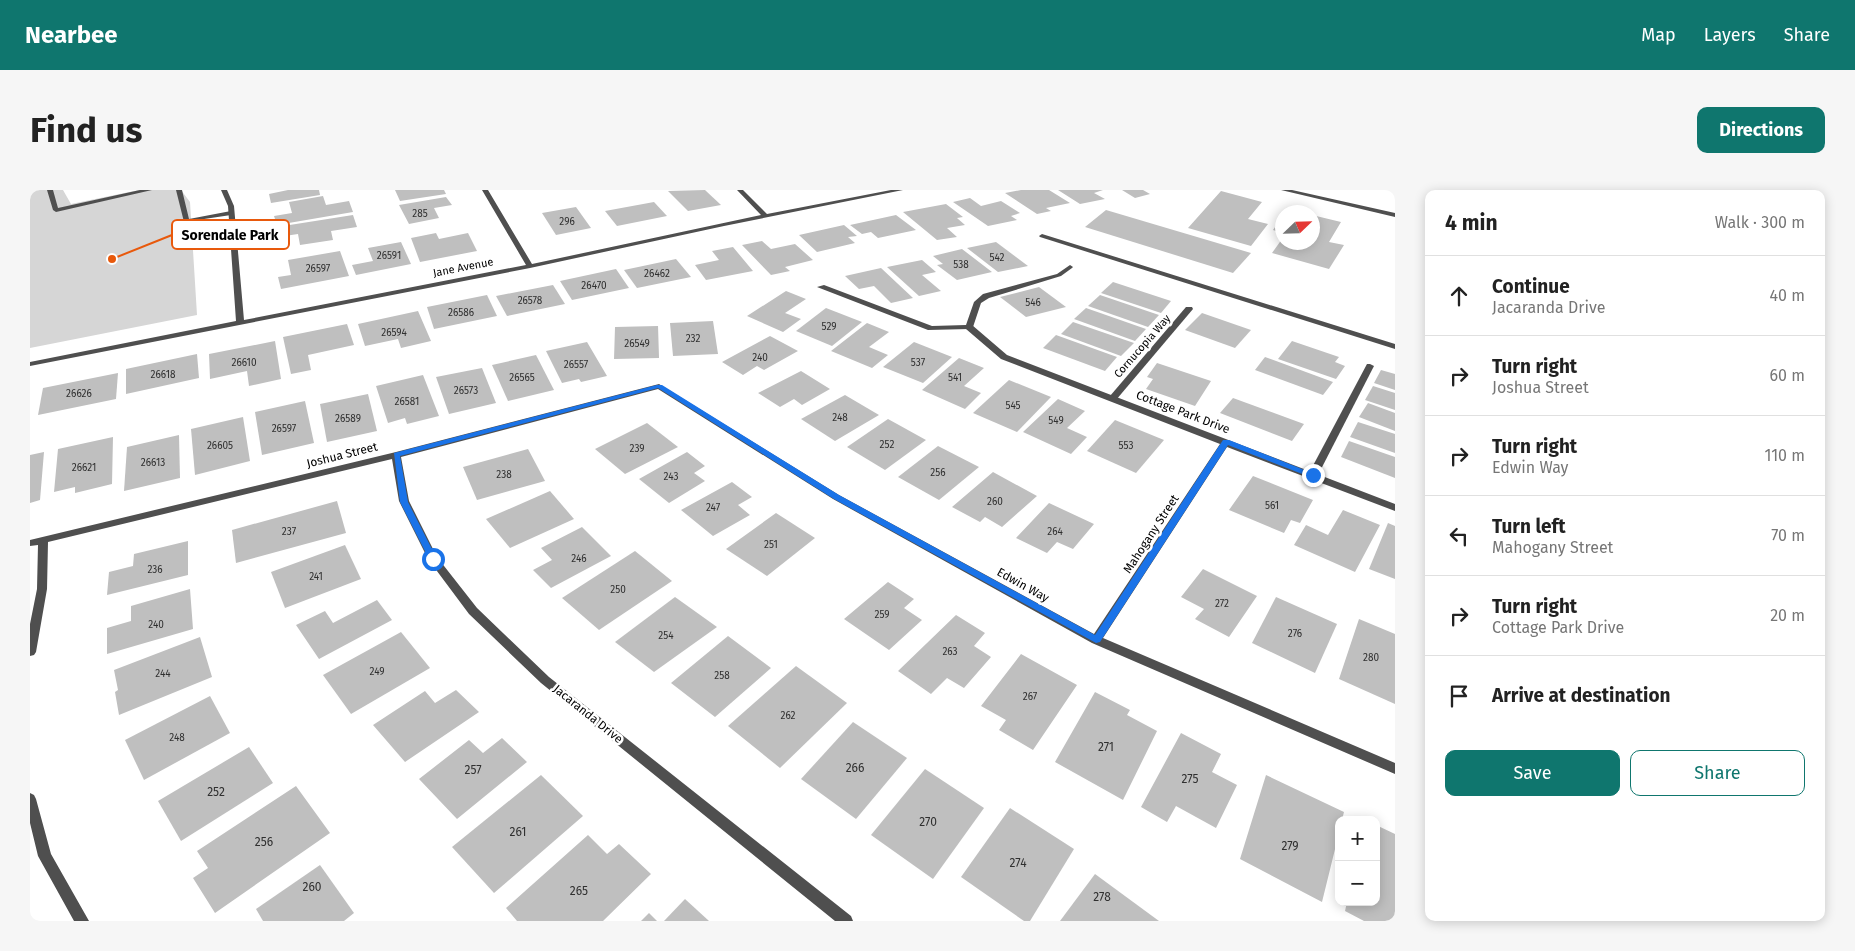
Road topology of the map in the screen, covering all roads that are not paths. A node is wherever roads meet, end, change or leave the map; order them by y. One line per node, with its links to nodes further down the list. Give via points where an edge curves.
1 (50, 190): 2 (street, via 56,210)
2 (149, 190)
3 (178, 190): 9 (street, via 186,221)
4 (224, 190): 9 (street)
5 (485, 190): 13 (street)
6 (740, 190): 10 (street)
7 (900, 190): 10 (street, Jane Avenue)
8 (1284, 190): 11 (street)
9 (231, 213): 17 (street)
10 (765, 215): 13 (street, Jane Avenue)
11 (1395, 215)
12 (1042, 236): 19 (street)
13 (530, 266): 17 (street, Jane Avenue)
14 (1070, 267): 18 (street, via 1059,275 986,296 978,302)
15 (821, 287): 18 (street, via 931,328)
16 (1189, 309): 23 (street, Cornucopia Way)
17 (240, 322): 20 (street, Jane Avenue)
18 (969, 327): 23 (street, Cottage Park Drive, via 1004,357)
19 (1395, 347)
20 (30, 364)
21 (1370, 366): 26 (street)
22 (659, 386): 25 (street, Joshua Street); 30 (street, Edwin Way, via 836,497)
23 (1113, 398): 24 (street, Cottage Park Drive)
24 (1226, 442): 26 (street, Cottage Park Drive); 30 (street, Mahogany Street)
25 (396, 455): 28 (street, Joshua Street); 35 (street, Jacaranda Drive, via 404,502 433,559 473,611 545,680)
26 (1313, 475): 27 (street, Cottage Park Drive)
27 (1395, 508)
28 (43, 540): 29 (street, Joshua Street); 31 (street, via 42,589)
29 (30, 543)
30 (1096, 640): 32 (street, Edwin Way)
31 (30, 652)
32 (1395, 769)
33 (30, 799): 34 (street, via 45,856)
34 (82, 921)
35 (846, 921)

